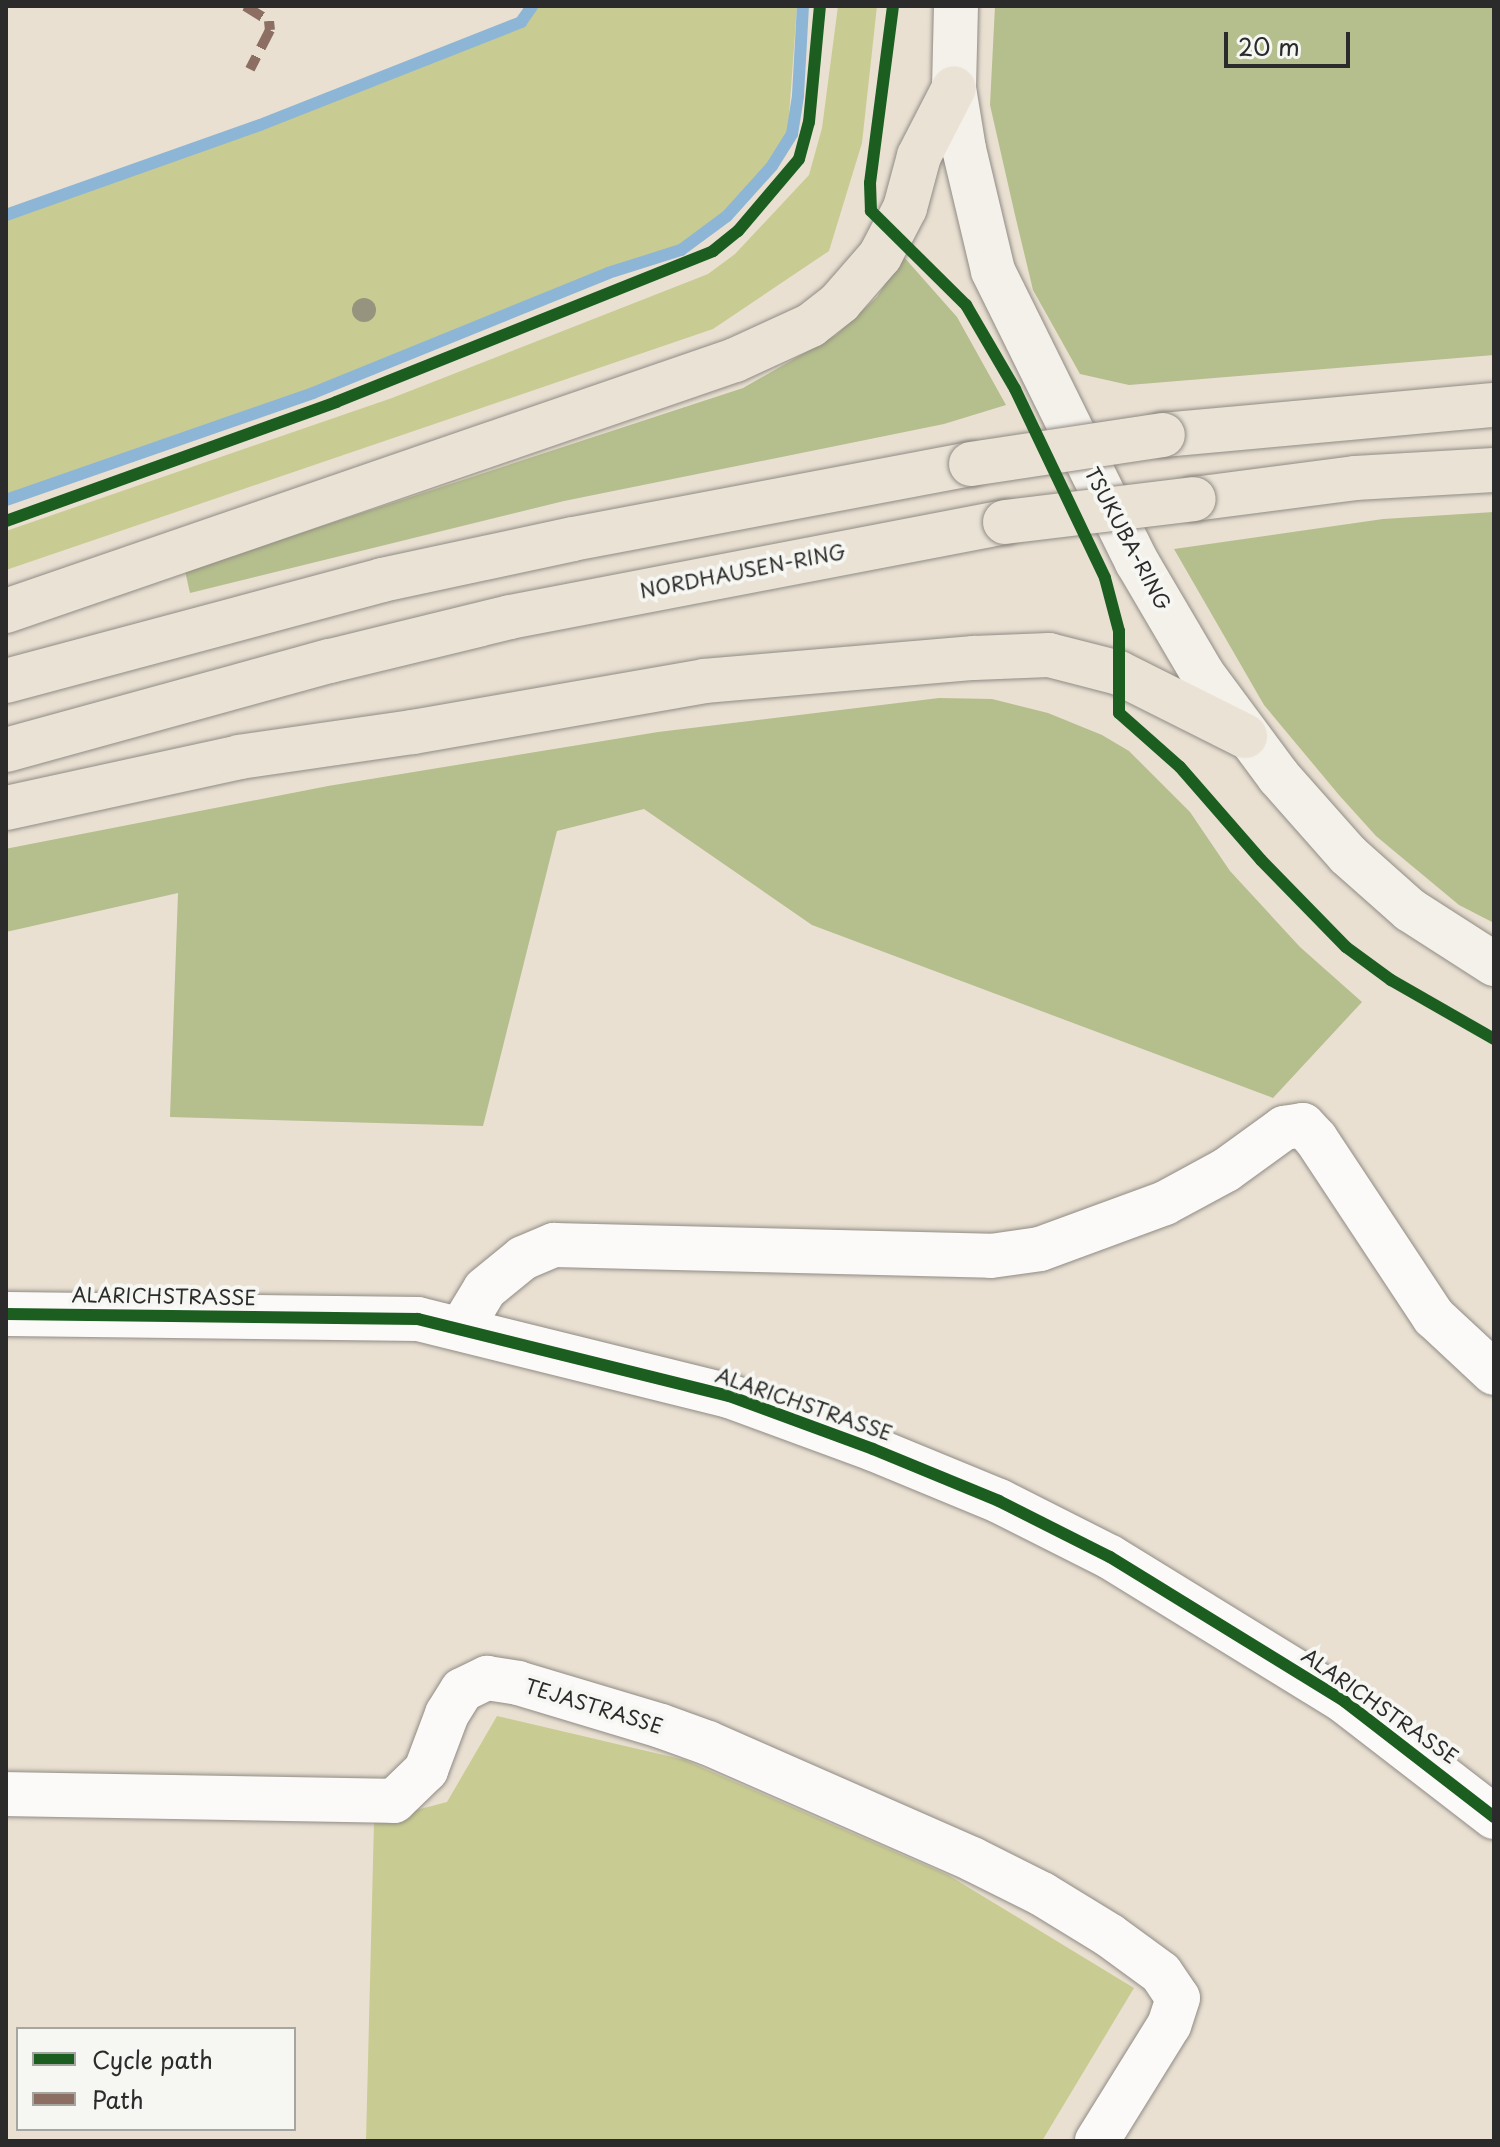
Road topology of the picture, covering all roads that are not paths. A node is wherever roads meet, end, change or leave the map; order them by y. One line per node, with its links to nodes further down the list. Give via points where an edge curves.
1 (956, 6): 2 (main road, TSUKUBA-RING)
2 (954, 88): 5 (highway, via 919,156 905,208 880,256 840,302 811,325 735,360); 7 (main road, TSUKUBA-RING, via 993,271 1137,562)
3 (1494, 405): 6 (highway, bridge, via 1163,435 971,464 382,580)
4 (1494, 470): 8 (highway, NORDHAUSEN-RING, bridge, via 1355,478 1005,522 510,617)
5 (6, 611)
6 (6, 681)
7 (1245, 736): 9 (highway, via 1119,673 1049,655 974,658 704,681 239,757); 10 (main road, TSUKUBA-RING, via 1348,855 1410,910)
8 (6, 750)
9 (6, 808)
10 (1494, 964)
11 (6, 1314): 12 (street, ALARICHSTRASSE, via 418,1319)
12 (462, 1327): 13 (street, via 485,1289 523,1258 554,1245 991,1256 1040,1249 1165,1203 1226,1170 1284,1128 1303,1125 1434,1317); 15 (street, ALARICHSTRASSE, via 729,1396 999,1501 1110,1557 1308,1678 1382,1727)
13 (1494, 1373)
14 (6, 1794): 16 (street, TEJASTRASSE, via 394,1801 426,1770 462,1690 487,1678 708,1743 1042,1894 1161,1973 1178,1998 1169,2025)
15 (1494, 1817)
16 (1097, 2141)

